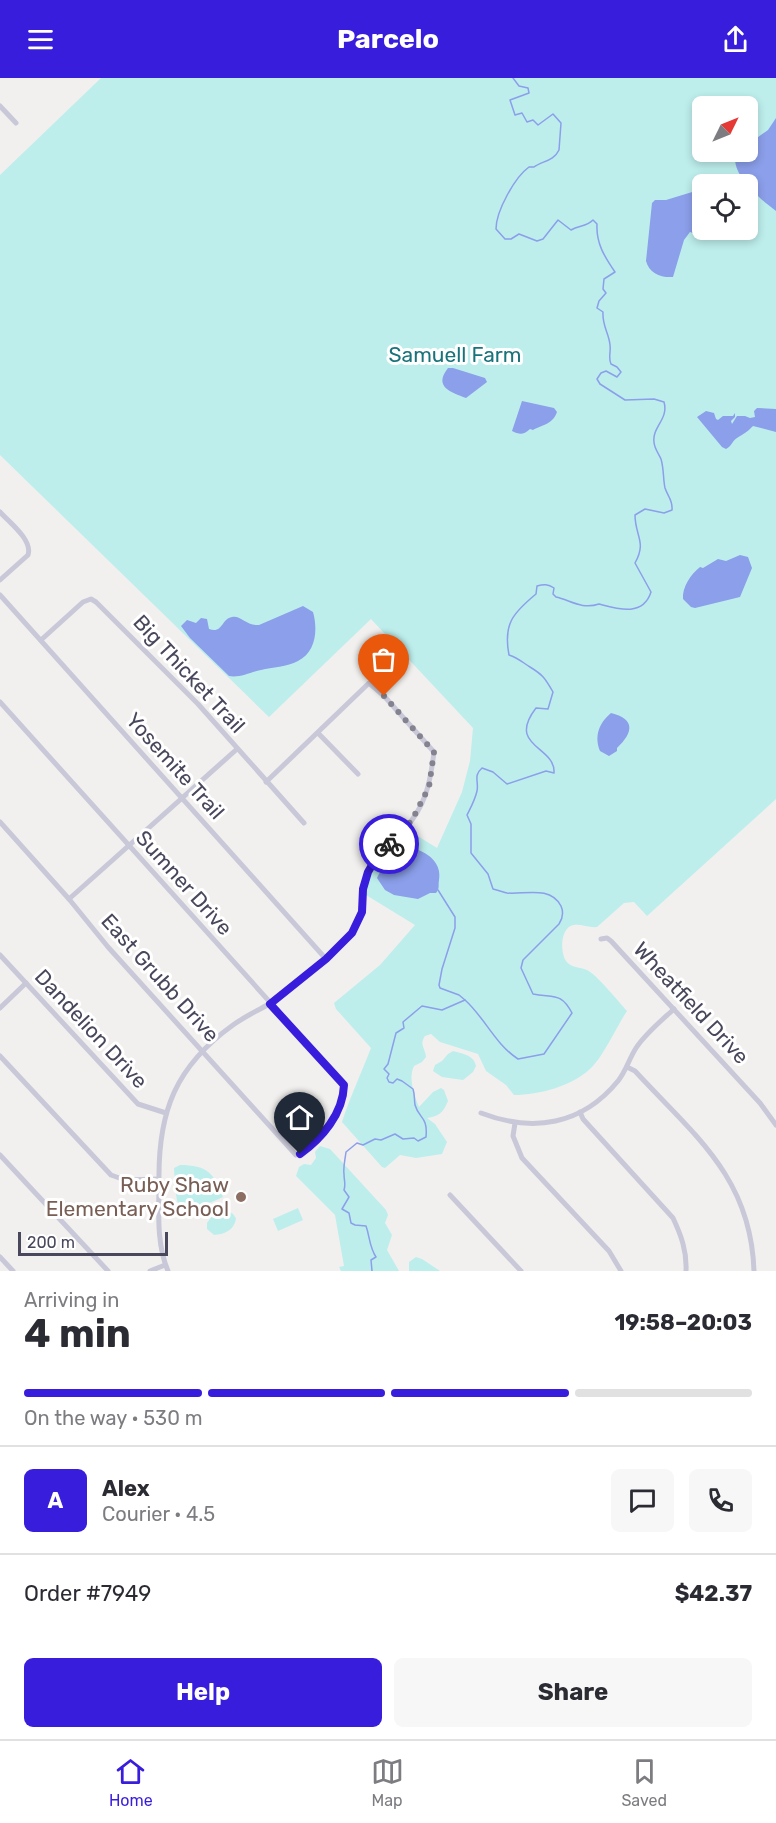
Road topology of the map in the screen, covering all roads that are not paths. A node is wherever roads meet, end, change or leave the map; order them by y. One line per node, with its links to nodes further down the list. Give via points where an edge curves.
1 (0, 106): 2 (street)
2 (16, 123)
3 (0, 512): 4 (street, via 30,550)
4 (0, 580)
5 (0, 596): 6 (street, Yosemite Trail)
6 (41, 640): 9 (street, Big Thicket Trail, via 91,599 198,704); 12 (street, Yosemite Trail)
7 (0, 702): 15 (street, Sumner Drive)
8 (318, 733): 10 (street); 11 (street); 19 (street, via 369,683 434,752 429,787 412,820 378,855 368,872 362,912 352,933)
9 (237, 749): 11 (street, Big Thicket Trail); 12 (street)
10 (358, 774)
11 (267, 782): 14 (street, Big Thicket Trail)
12 (182, 798): 15 (street); 19 (street, Yosemite Trail)
13 (0, 822): 16 (street, East Grubb Drive)
14 (304, 824)
15 (129, 846): 16 (street); 21 (street, Sumner Drive)
16 (69, 899): 24 (street, East Grubb Drive, via 108,948)
17 (601, 939): 23 (street, Wheatfield Drive, via 611,941)
18 (0, 955): 20 (street, Dandelion Drive)
19 (326, 959): 21 (street)
20 (26, 983): 22 (street); 28 (street, Dandelion Drive, via 138,1104)
21 (270, 1004): 24 (street, via 234,1024); 33 (street, Sumner Drive, via 344,1085 328,1129)
22 (0, 1008)
23 (674, 1009): 26 (street, via 641,1041); 31 (street, Wheatfield Drive)
24 (203, 1050): 28 (street, via 182,1078); 33 (street, East Grubb Drive)
25 (0, 1056): 34 (street, via 111,1175 125,1180)
26 (627, 1067): 27 (street, via 607,1093); 44 (street, via 635,1071 724,1170 746,1217)
27 (580, 1112): 30 (street, via 559,1121); 43 (street, via 673,1218 686,1252)
28 (166, 1113): 34 (street, via 159,1145)
29 (481, 1113): 30 (street)
30 (515, 1123): 42 (street, via 513,1136 522,1158 609,1251)
31 (776, 1125)
32 (0, 1155): 39 (street)
33 (296, 1155)
34 (159, 1179): 37 (street, via 159,1233)
35 (450, 1195): 41 (street)
36 (0, 1257): 38 (street)
37 (167, 1268): 40 (street)
38 (13, 1271)
39 (108, 1271)
40 (150, 1271)
41 (521, 1271)
42 (621, 1271)
43 (686, 1271)
44 (754, 1271)

